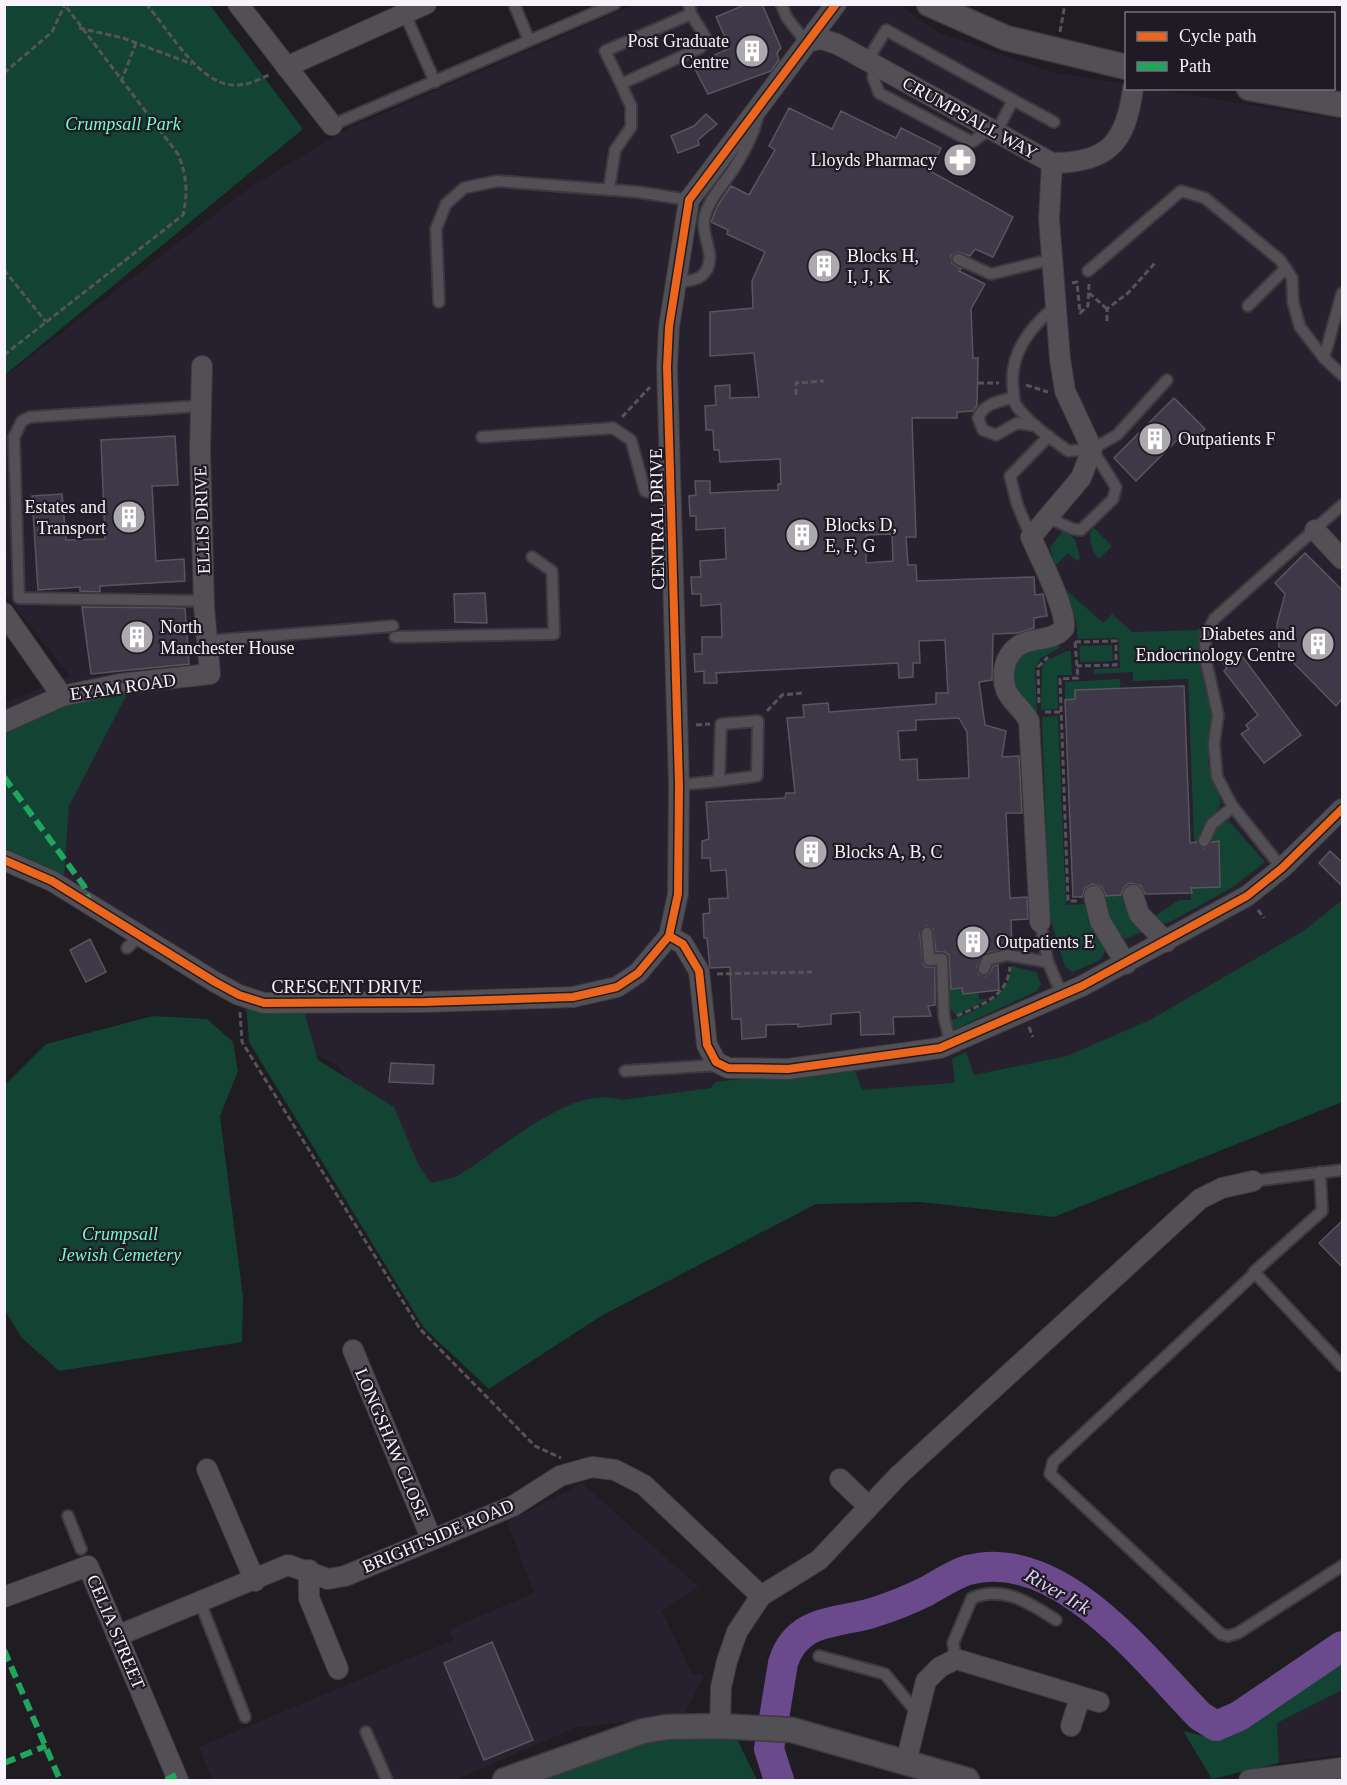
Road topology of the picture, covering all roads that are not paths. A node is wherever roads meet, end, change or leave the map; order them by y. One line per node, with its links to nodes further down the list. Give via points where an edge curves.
1 (238, 4): 13 (street)
2 (426, 4): 9 (street)
3 (514, 4): 10 (lane)
4 (615, 4): 10 (lane)
5 (781, 4): 11 (lane)
6 (836, 4): 11 (street, CENTRAL DRIVE)
7 (929, 4): 14 (street, via 1006,38)
8 (690, 9): 16 (lane, via 605,51); 16 (lane, via 707,40 700,48)
9 (405, 14): 13 (street); 15 (lane)
10 (529, 40): 15 (lane)
11 (806, 42): 12 (street, CRUMPSALL WAY, via 821,39 837,44); 20 (street, CENTRAL DRIVE)
12 (871, 63): 19 (lane, via 886,30); 24 (street, CRUMPSALL WAY)
13 (286, 67): 23 (street)
14 (1125, 67)
15 (435, 82): 23 (lane)
16 (621, 84): 26 (lane, via 631,106 631,127 615,150)
17 (1133, 90): 25 (street, CRUMPSALL WAY, via 1129,118 1116,142 1101,155 1087,160)
18 (1260, 90): 21 (street)
19 (1013, 100): 22 (lane); 24 (lane)
20 (760, 105): 27 (street, CENTRAL DRIVE); 32 (lane, via 755,130 704,221 710,254 706,271 699,278)
21 (1342, 105)
22 (1054, 122)
23 (332, 125)
24 (994, 130): 25 (street, CRUMPSALL WAY)
25 (1052, 163): 29 (street, via 1049,219)
26 (609, 190): 27 (lane); 34 (lane, via 497,181 464,188 446,204 436,229)
27 (689, 200): 32 (street, CENTRAL DRIVE)
28 (958, 259): 29 (lane, via 991,274)
29 (1053, 259): 36 (street)
30 (1286, 268): 31 (lane, via 1205,198 1181,191); 35 (lane); 37 (lane, via 1292,278 1300,327)
31 (1088, 271)
32 (676, 282): 47 (street, CENTRAL DRIVE, via 669,327)
33 (1342, 293): 37 (lane)
34 (439, 302)
35 (1248, 306)
36 (1056, 315): 41 (lane, via 1044,316 1015,357); 46 (street, via 1065,391)
37 (1324, 358): 39 (lane)
38 (202, 366): 42 (street, ELLIS DRIVE)
39 (1342, 375)
40 (1167, 380): 46 (lane, via 1117,435)
41 (1014, 397): 43 (lane, via 1015,404); 43 (lane, via 981,410 978,418 983,430 996,435 1017,423)
42 (200, 406): 54 (street, ELLIS DRIVE); 54 (lane, via 30,417 22,421 14,437 19,598)
43 (1036, 426): 44 (lane)
44 (1049, 436): 46 (lane, via 1068,451); 51 (lane, via 1010,476)
45 (482, 437): 47 (lane, via 613,428 631,440 645,491)
46 (1092, 449): 49 (street, via 1081,478); 49 (lane, via 1116,487 1113,499 1081,530)
47 (670, 500): 61 (street, CENTRAL DRIVE)
48 (1342, 505): 50 (lane)
49 (1049, 518): 51 (street)
50 (1315, 530): 53 (street); 62 (lane, via 1214,619 1205,638 1218,715 1215,765)
51 (1031, 537): 69 (street, via 1065,625 1058,635 1024,642 1012,652 1004,670 1009,696 1029,720)
52 (532, 557): 56 (lane, via 552,571 554,634 394,631)
53 (1342, 559)
54 (204, 601): 56 (street, ELLIS DRIVE)
55 (4, 613): 58 (street)
56 (206, 641): 57 (street, ELLIS DRIVE)
57 (210, 674): 58 (street, EYAM ROAD, via 120,684)
58 (62, 696): 59 (street, EYAM ROAD)
59 (4, 722)
60 (719, 781): 60 (lane, via 721,724 758,721 758,776); 61 (lane)
61 (678, 785): 71 (street, CENTRAL DRIVE, via 678,894)
62 (1233, 807): 64 (lane, via 1212,824); 66 (lane)
63 (1342, 809): 66 (street)
64 (1204, 841)
65 (4, 860): 71 (street, CRESCENT DRIVE, via 52,881 133,941 239,995 264,1003 573,997 617,987 638,973)
66 (1282, 868): 72 (street, via 1247,896)
67 (1133, 895): 72 (street, via 1139,914)
68 (1090, 898): 74 (street)
69 (1040, 922): 73 (lane)
70 (927, 933): 77 (lane, via 929,960 942,959 945,1023)
71 (669, 936): 78 (street, via 683,945 700,974 707,1045 711,1056)
72 (1166, 942): 74 (street)
73 (1048, 962): 75 (lane, via 1000,955 987,960); 76 (lane)
74 (1126, 964): 76 (street)
75 (984, 969)
76 (1062, 995): 77 (street)
77 (951, 1045): 78 (street, via 788,1069 742,1071)
78 (721, 1065): 79 (lane)
79 (624, 1071)
80 (1342, 1170): 81 (lane)
81 (1320, 1173): 82 (lane); 83 (lane, via 1322,1211)
82 (1253, 1181): 88 (street, via 1222,1188 1200,1199)
83 (1256, 1273): 85 (lane); 92 (lane, via 1053,1462 1050,1473 1221,1634 1238,1633)
84 (352, 1350): 90 (street, LONGSHAW CLOSE)
85 (1342, 1366)
86 (207, 1469): 94 (street)
87 (840, 1479): 88 (street)
88 (868, 1506): 95 (street, via 819,1560)
89 (68, 1516): 91 (lane)
90 (431, 1538): 93 (street, BRIGHTSIDE ROAD, via 336,1578 328,1579); 95 (street, BRIGHTSIDE ROAD, via 513,1506 573,1471 592,1467 615,1470 644,1485)
91 (84, 1558): 96 (street, CELIA STREET); 99 (street, CELIA STREET)
92 (1342, 1566)
93 (309, 1570): 94 (street, BRIGHTSIDE ROAD, via 288,1565); 102 (street, via 309,1598)
94 (255, 1581): 97 (street, BRIGHTSIDE ROAD)
95 (761, 1596): 107 (street, via 737,1632 728,1660 721,1687)
96 (4, 1597)
97 (200, 1602): 99 (street, BRIGHTSIDE ROAD); 106 (lane)
98 (1056, 1620): 101 (lane, via 1036,1607 998,1592 987,1592 972,1598 953,1643)
99 (117, 1636): 112 (street, CELIA STREET)
100 (819, 1656): 105 (lane, via 885,1674)
101 (956, 1659): 103 (street); 105 (street, via 940,1667 926,1681)
102 (338, 1669)
103 (1080, 1697): 104 (street); 108 (street)
104 (1099, 1702)
105 (918, 1714): 110 (street)
106 (245, 1717)
107 (720, 1726): 110 (street, via 792,1730); 114 (street, via 644,1731)
108 (1071, 1726)
109 (366, 1732): 113 (lane)
110 (906, 1762): 115 (street)
111 (1342, 1768): 116 (street)
112 (178, 1780)
113 (387, 1780)
114 (505, 1780)
115 (967, 1780)
116 (1249, 1780)

